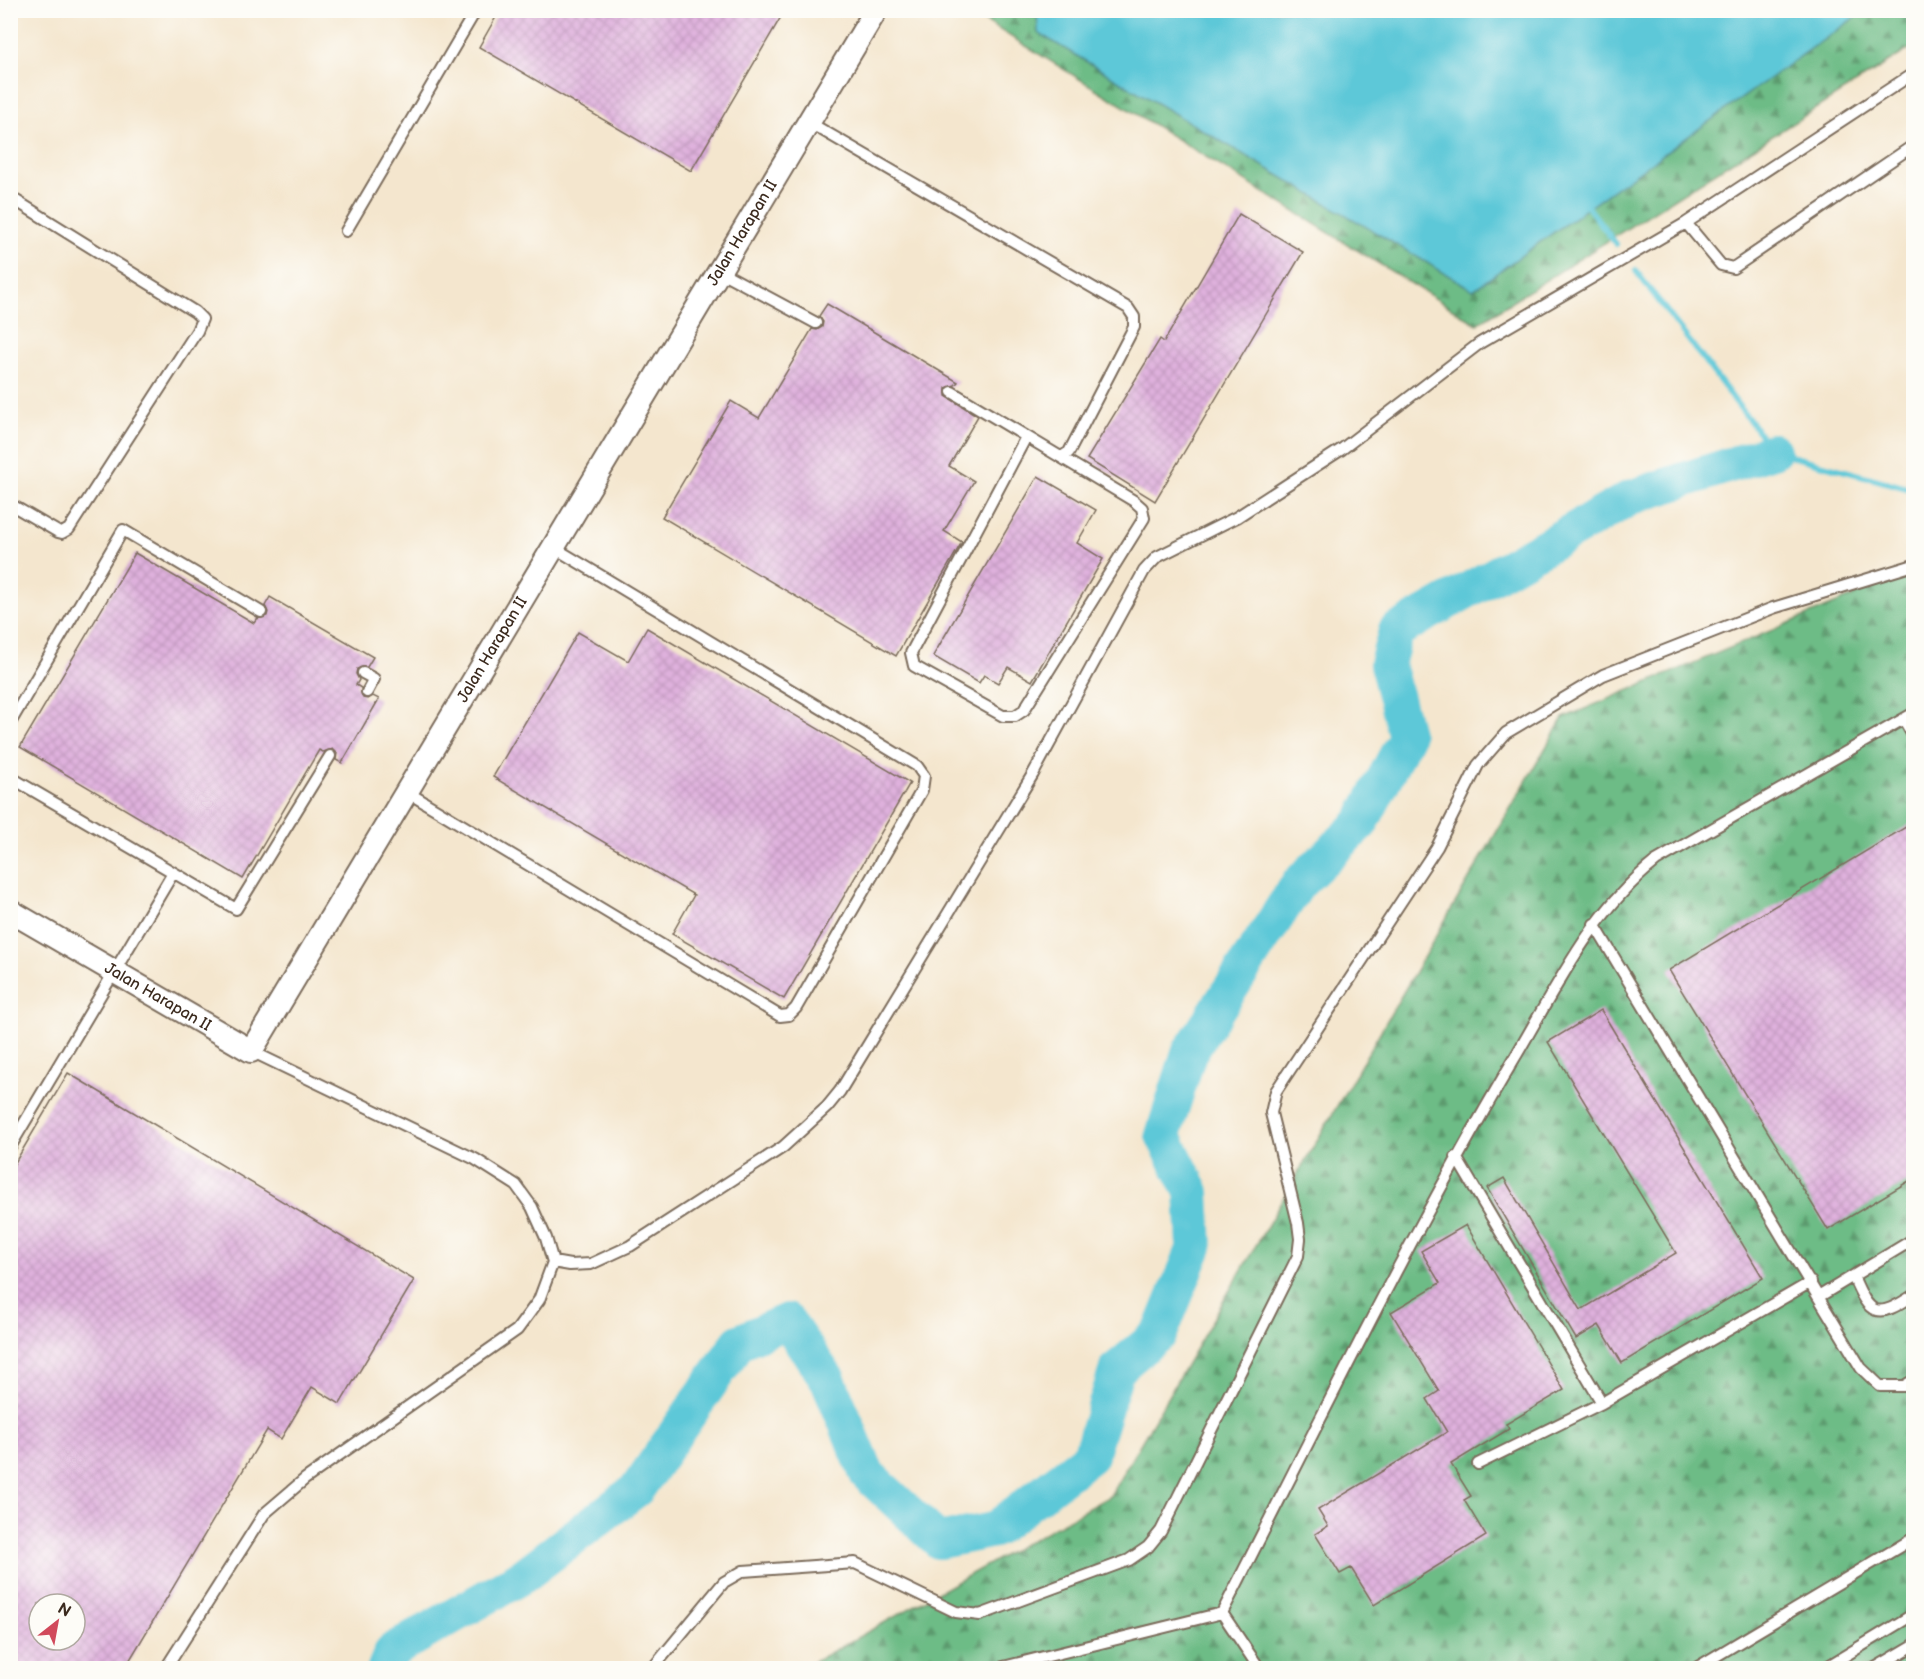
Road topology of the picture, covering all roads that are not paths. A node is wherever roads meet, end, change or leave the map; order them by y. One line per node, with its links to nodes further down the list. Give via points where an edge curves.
1 (476, 10): 8 (lane)
2 (876, 10): 4 (street, Jalan Harapan II)
3 (1914, 73): 7 (lane)
4 (810, 123): 9 (street, Jalan Harapan II); 13 (lane, via 1128,308 1134,317 1134,327 1069,452)
5 (1914, 145): 7 (lane, via 1733,268 1721,266)
6 (10, 198): 14 (lane, via 192,309 201,319 69,529 58,532)
7 (1686, 223): 34 (lane, via 1480,343 1342,449 1237,517 1157,557 1144,571 1034,774 834,1099 783,1147 630,1246 591,1264)
8 (346, 231)
9 (721, 272): 10 (lane); 15 (street, Jalan Harapan II)
10 (816, 323)
11 (951, 392): 12 (lane)
12 (1026, 437): 13 (lane); 13 (lane, via 911,653 914,666 1003,716 1015,716 1024,710 1144,518 1142,508 1134,501)
13 (1063, 456)
14 (10, 504)
15 (553, 547): 25 (street, Jalan Harapan II); 25 (lane, via 917,766 924,776 922,789 796,1008 789,1015 780,1016)
16 (1914, 565): 47 (lane, via 1773,608 1603,675 1506,733 1486,754 1437,847 1276,1090 1271,1113 1298,1223 1298,1256 1161,1532 1148,1547 1129,1560 980,1615 956,1612 855,1563 743,1571 724,1582)
17 (261, 612): 21 (lane, via 123,530)
18 (363, 673): 19 (lane, via 374,680)
19 (367, 692)
20 (1909, 716): 22 (lane); 28 (lane, via 1656,861 1635,878)
21 (10, 723)
22 (1914, 737)
23 (330, 756): 26 (lane, via 236,909)
24 (10, 777): 26 (lane)
25 (406, 792): 30 (street, Jalan Harapan II)
26 (173, 873): 29 (lane)
27 (10, 911): 29 (street, Jalan Harapan II)
28 (1594, 924): 32 (lane); 36 (lane)
29 (116, 974): 30 (street, Jalan Harapan II); 31 (lane)
30 (251, 1051): 34 (lane, via 475,1159 516,1185 532,1207)
31 (10, 1147)
32 (1456, 1157): 40 (lane); 43 (lane)
33 (1914, 1239): 35 (lane)
34 (553, 1262): 46 (lane, via 539,1300 517,1330 305,1479 264,1514)
35 (1853, 1276): 37 (lane, via 1865,1302 1874,1311 1893,1309); 38 (lane)
36 (1811, 1282): 38 (lane); 40 (lane)
37 (1914, 1295)
38 (1820, 1296): 39 (lane, via 1861,1368 1880,1386 1904,1386)
39 (1914, 1380)
40 (1602, 1403): 41 (lane)
41 (1478, 1464)
42 (1914, 1538): 50 (lane)
43 (1222, 1613): 48 (lane); 49 (lane)
44 (1914, 1614): 51 (lane)
45 (1914, 1646): 52 (lane)
46 (166, 1668)
47 (653, 1668)
48 (999, 1668)
49 (1259, 1668)
50 (1696, 1668)
51 (1825, 1668)
52 (1875, 1668)

